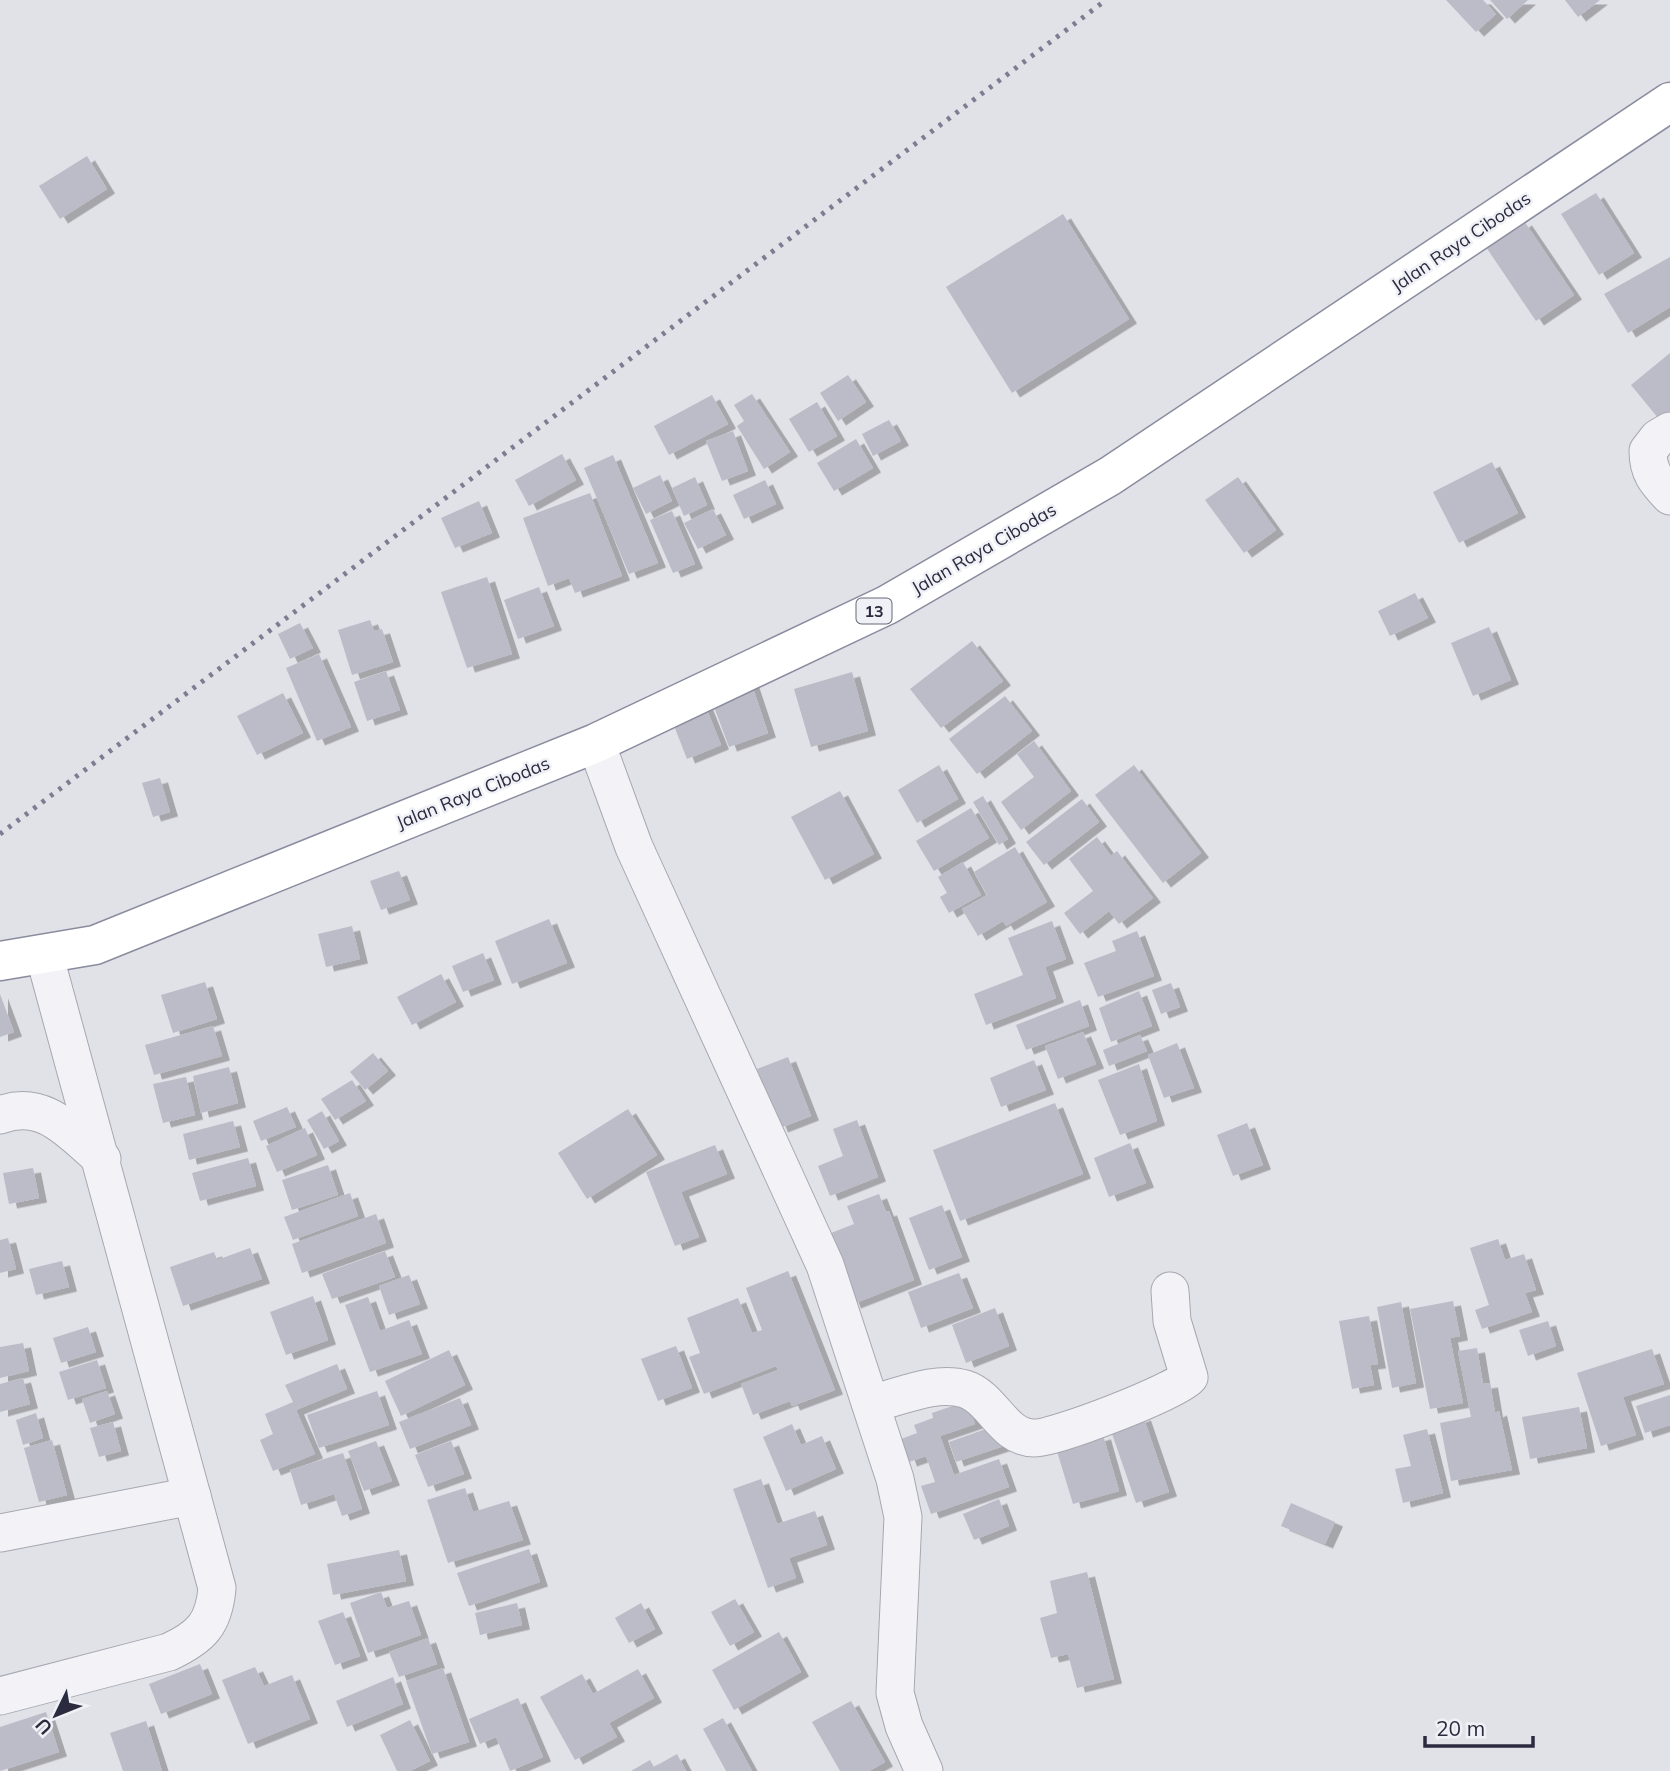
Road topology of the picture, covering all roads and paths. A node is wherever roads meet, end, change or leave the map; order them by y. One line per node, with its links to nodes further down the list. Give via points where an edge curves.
1 (1670, 102): 4 (highway, Jalan Raya Cibodas / 13, via 1110,476 887,605)
2 (1670, 431): 3 (street, via 1648,451 1648,466)
3 (1670, 496)
4 (596, 743): 5 (highway, Jalan Raya Cibodas / 13, via 95,946); 10 (street, via 634,847 825,1265)
5 (44, 954): 6 (highway, Jalan Raya Cibodas / 13); 8 (street)
6 (0, 961)
7 (0, 1115): 8 (street, via 31,1109 51,1115)
8 (102, 1159): 11 (street)
9 (1170, 1291): 10 (street, via 1172,1321 1189,1377 1171,1389 1058,1434 1033,1438 1015,1433 968,1390 938,1386)
10 (871, 1404): 14 (street, via 903,1517 895,1693)
11 (191, 1496): 12 (street); 13 (street, via 217,1588 215,1611 205,1628 169,1652)
12 (0, 1533)
13 (0, 1696)
14 (924, 1771)

